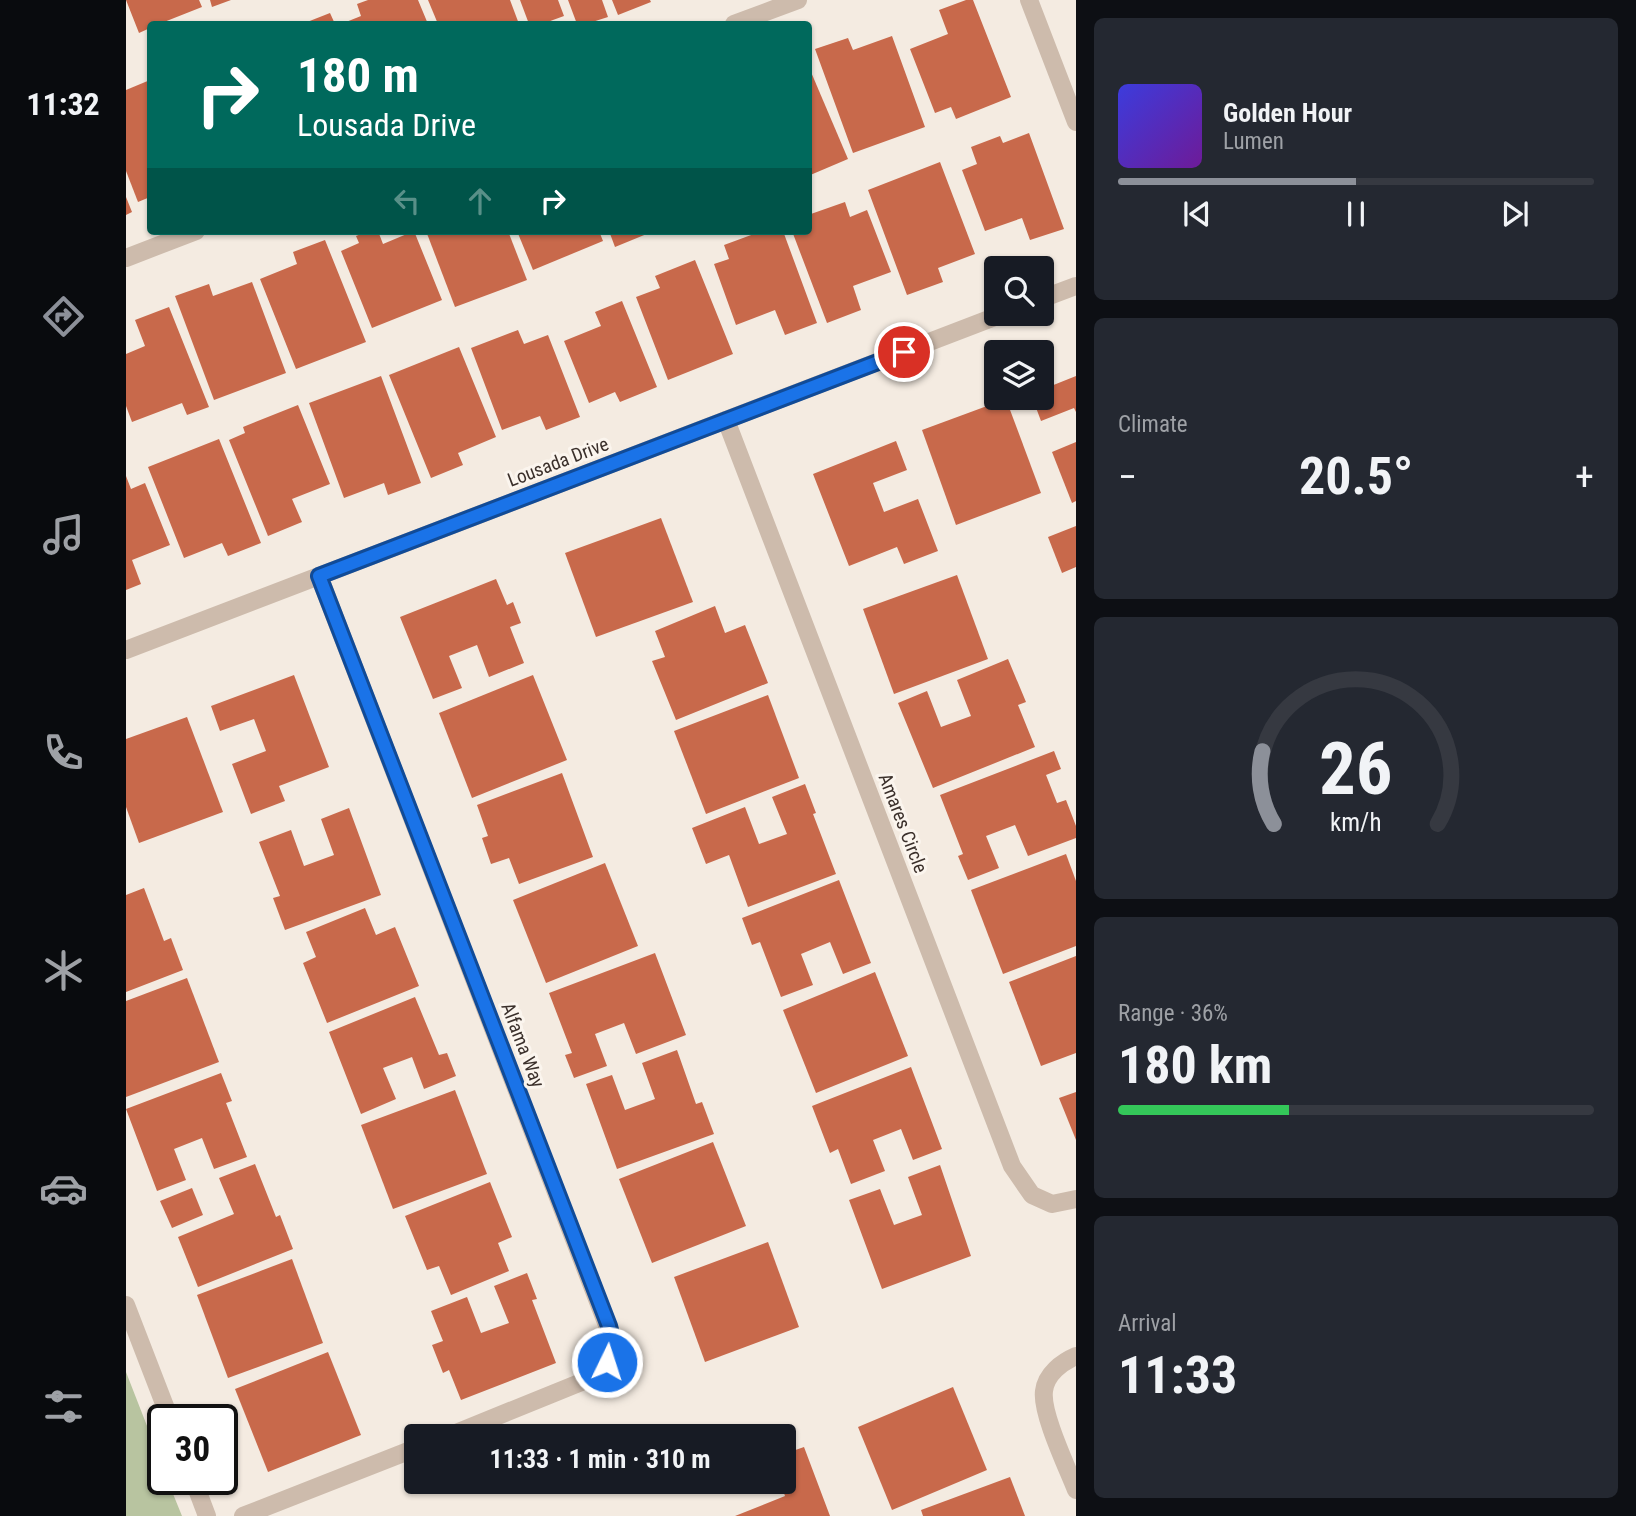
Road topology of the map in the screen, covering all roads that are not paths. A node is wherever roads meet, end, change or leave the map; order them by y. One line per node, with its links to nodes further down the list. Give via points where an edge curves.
1 (798, 0): 3 (street)
2 (1028, 0): 4 (street)
3 (742, 21)
4 (1076, 122)
5 (186, 235): 6 (street)
6 (126, 258)
7 (1076, 286): 8 (street)
8 (1054, 294)
9 (984, 321): 10 (street, Lousada Drive)
10 (726, 420): 11 (street, Lousada Drive); 13 (street, Amares Circle, via 1013,1166 1032,1195 1052,1204)
11 (319, 576): 12 (street, Lousada Drive); 17 (street, Alfama Way, via 612,1338 607,1362 594,1377)
12 (126, 650)
13 (1076, 1199)
14 (126, 1305): 16 (street)
15 (1076, 1356): 19 (street, via 1051,1374 1044,1391 1047,1415)
16 (164, 1404)
17 (478, 1424)
18 (404, 1453): 22 (street)
19 (1076, 1489)
20 (199, 1495): 21 (street)
21 (207, 1516)
22 (243, 1516)

